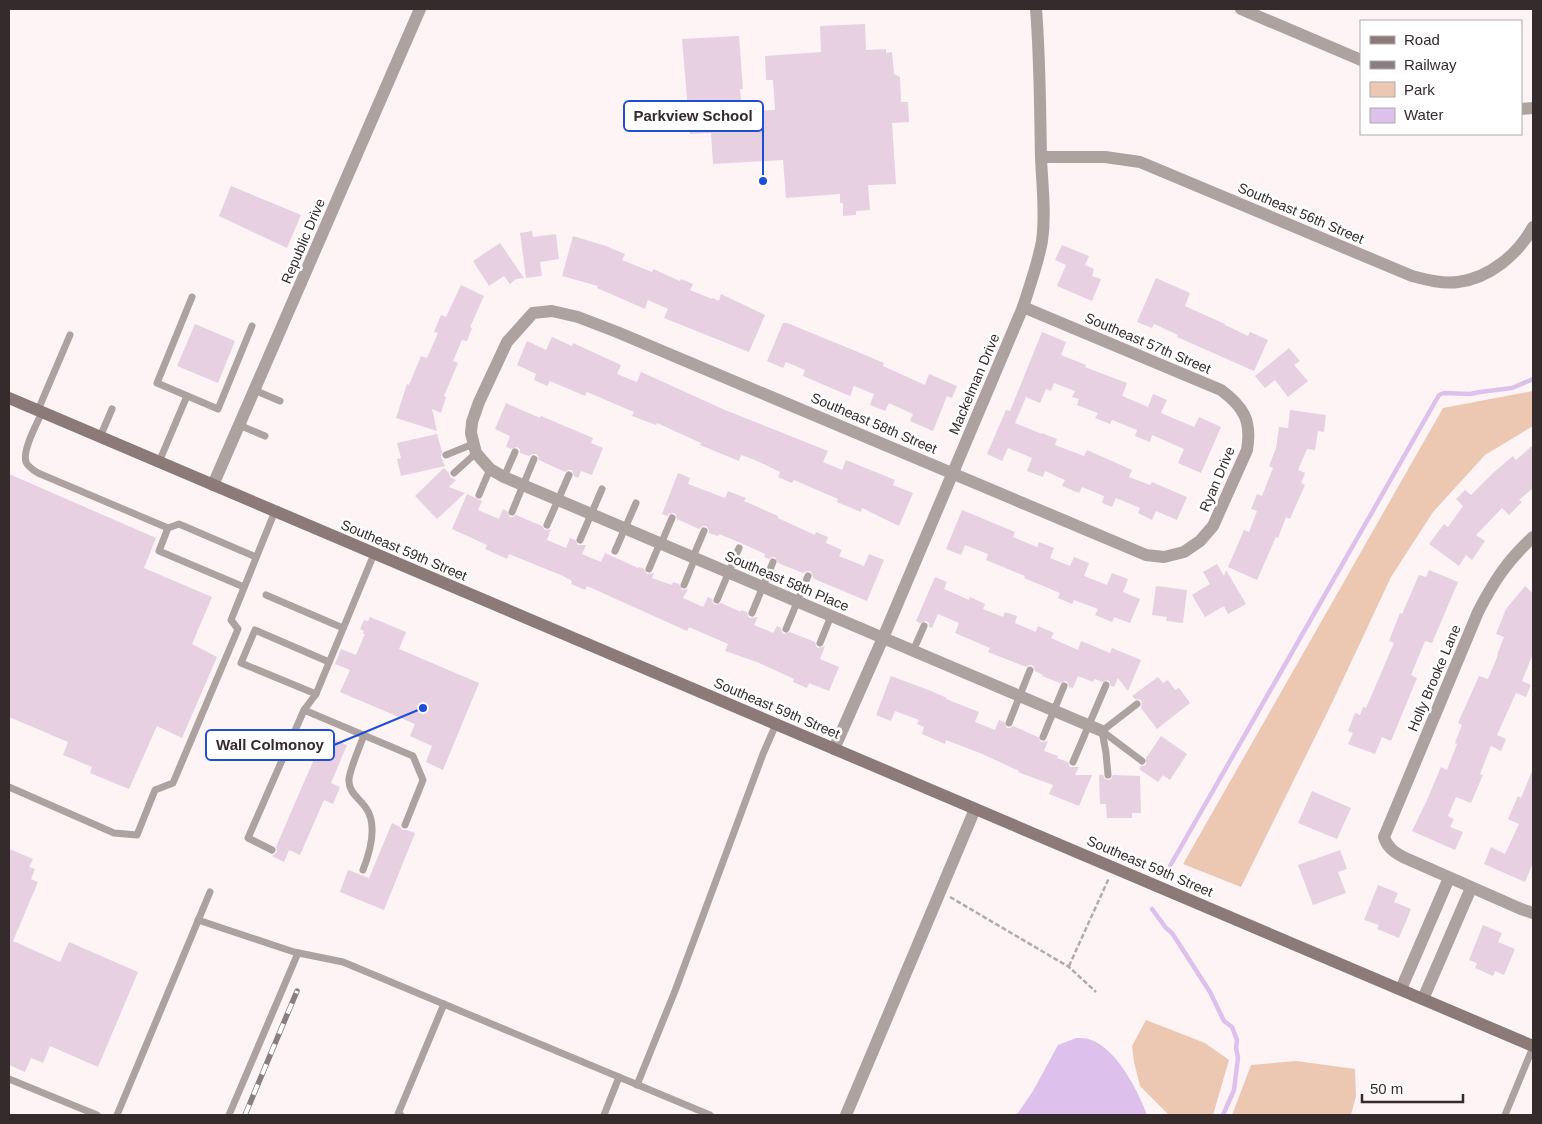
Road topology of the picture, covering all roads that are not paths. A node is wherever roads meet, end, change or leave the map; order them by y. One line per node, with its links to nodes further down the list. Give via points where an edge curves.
1 (420, 9): 11 (street, Republic Drive)
2 (1036, 9): 5 (street, Mackelman Drive)
3 (1241, 9): 4 (street)
4 (1360, 60)
5 (1041, 157): 6 (street, Southeast 56th Street, via 1105,156 1140,162 1412,276 1434,282 1458,282 1489,272 1517,251); 8 (street, Mackelman Drive, via 1042,241)
6 (1533, 229)
7 (192, 297): 12 (lane, via 157,383)
8 (1023, 306): 17 (street, Southeast 57th Street, via 1221,390 1234,400); 28 (street, Mackelman Drive)
9 (252, 326): 12 (lane, via 218,409)
10 (70, 335): 16 (lane)
11 (254, 390): 14 (lane); 18 (street, Republic Drive)
12 (186, 396): 25 (lane)
13 (9, 398): 16 (main road, Southeast 59th Street)
14 (280, 401)
15 (112, 408): 20 (lane)
16 (40, 411): 20 (main road, Southeast 59th Street); 42 (lane, via 26,450 30,468)
17 (1248, 424): 47 (street, Ryan Drive, via 1247,450 1213,526)
18 (239, 425): 19 (lane); 31 (street, Republic Drive)
19 (264, 436)
20 (100, 437): 25 (main road, Southeast 59th Street)
21 (474, 449): 23 (lane); 26 (street, Southeast 58th Place); 27 (lane); 28 (street, Southeast 58th Street, via 472,422 507,342 533,313 552,311 626,335)
22 (515, 452): 30 (lane)
23 (446, 455)
24 (534, 460): 32 (lane)
25 (158, 462): 31 (main road, Southeast 59th Street)
26 (490, 469): 30 (street, Southeast 58th Place); 34 (lane)
27 (454, 473)
28 (952, 473): 47 (street, Southeast 58th Street, via 1146,555 1164,557 1184,552); 69 (street, Mackelman Drive)
29 (569, 475): 35 (lane)
30 (504, 477): 32 (street, Southeast 58th Place)
31 (213, 485): 37 (main road, Southeast 59th Street)
32 (523, 485): 35 (street, Southeast 58th Place); 38 (lane)
33 (602, 489): 39 (lane)
34 (479, 495)
35 (558, 500): 39 (street, Southeast 58th Place); 41 (lane)
36 (636, 503): 43 (lane)
37 (275, 511): 51 (main road, Southeast 59th Street); 52 (lane)
38 (512, 512)
39 (591, 514): 43 (street, Southeast 58th Place); 46 (lane)
40 (672, 518): 48 (lane)
41 (547, 525)
42 (168, 528): 52 (lane, via 179,524); 60 (lane, via 159,551)
43 (625, 528): 48 (street, Southeast 58th Place); 50 (lane)
44 (704, 531): 53 (lane)
45 (1533, 537): 96 (street, Holly Brooke Lane, via 1492,584 1386,828 1386,843 1396,854)
46 (580, 540)
47 (1200, 541)
48 (661, 544): 53 (street, Southeast 58th Place); 55 (lane)
49 (739, 548): 56 (lane)
50 (615, 551)
51 (374, 554): 67 (lane); 82 (main road, Southeast 59th Street)
52 (256, 557): 60 (lane)
53 (694, 558): 56 (street, Southeast 58th Place); 58 (lane)
54 (773, 562): 59 (lane)
55 (649, 569)
56 (729, 573): 59 (street, Southeast 58th Place); 62 (lane)
57 (808, 576): 63 (lane)
58 (684, 585)
59 (763, 587): 63 (street, Southeast 58th Place); 64 (lane)
60 (244, 588): 91 (lane, via 231,620 238,629 173,783 155,790 137,835 114,833)
61 (266, 595): 67 (lane)
62 (717, 600)
63 (798, 602): 65 (street, Southeast 58th Place); 68 (lane)
64 (752, 613)
65 (831, 616): 69 (street, Southeast 58th Place); 70 (lane)
66 (924, 626): 71 (lane)
67 (343, 628): 72 (lane)
68 (786, 629)
69 (883, 638): 71 (street, Southeast 58th Place); 87 (street, Mackelman Drive)
70 (820, 643)
71 (913, 651): 77 (street, Southeast 58th Place)
72 (329, 662): 76 (lane); 76 (lane, via 255,630 241,662)
73 (1030, 670): 77 (lane)
74 (1106, 685): 83 (lane)
75 (1064, 686): 80 (lane)
76 (316, 694): 79 (lane)
77 (1019, 696): 80 (street, Southeast 58th Place); 81 (lane)
78 (1137, 704): 84 (lane)
79 (304, 710): 85 (lane); 94 (lane, via 248,838)
80 (1054, 711): 83 (street, Southeast 58th Place); 86 (lane)
81 (1008, 723)
82 (776, 724): 87 (main road, Southeast 59th Street); 108 (lane)
83 (1089, 726): 84 (street, Southeast 58th Place); 89 (lane)
84 (1102, 731): 88 (lane); 90 (lane)
85 (364, 735): 93 (lane, via 413,756 423,780); 95 (lane, via 349,778 350,790 366,808 372,822 370,853)
86 (1042, 737)
87 (834, 749): 92 (main road, Southeast 59th Street)
88 (1142, 761)
89 (1073, 762)
90 (1108, 775)
91 (9, 787)
92 (975, 809): 102 (main road, Southeast 59th Street); 115 (street)
93 (405, 824)
94 (272, 850)
95 (363, 870)
96 (1449, 878): 97 (street); 102 (street)
97 (1471, 888): 99 (street); 103 (street)
98 (210, 892): 100 (lane)
99 (1533, 913)
100 (198, 920): 101 (lane); 110 (lane)
101 (298, 953): 104 (lane, via 343,962); 111 (lane)
102 (1401, 989): 103 (main road, Southeast 59th Street)
103 (1423, 999): 105 (main road, Southeast 59th Street)
104 (444, 1004): 106 (lane); 112 (lane, via 398,1114)
105 (1533, 1046): 116 (lane)
106 (620, 1077): 108 (lane); 113 (lane)
107 (9, 1080): 109 (lane)
108 (637, 1085): 114 (lane)
109 (97, 1115)
110 (117, 1115)
111 (229, 1115)
112 (401, 1115)
113 (604, 1115)
114 (710, 1115)
115 (846, 1115)
116 (1505, 1115)

